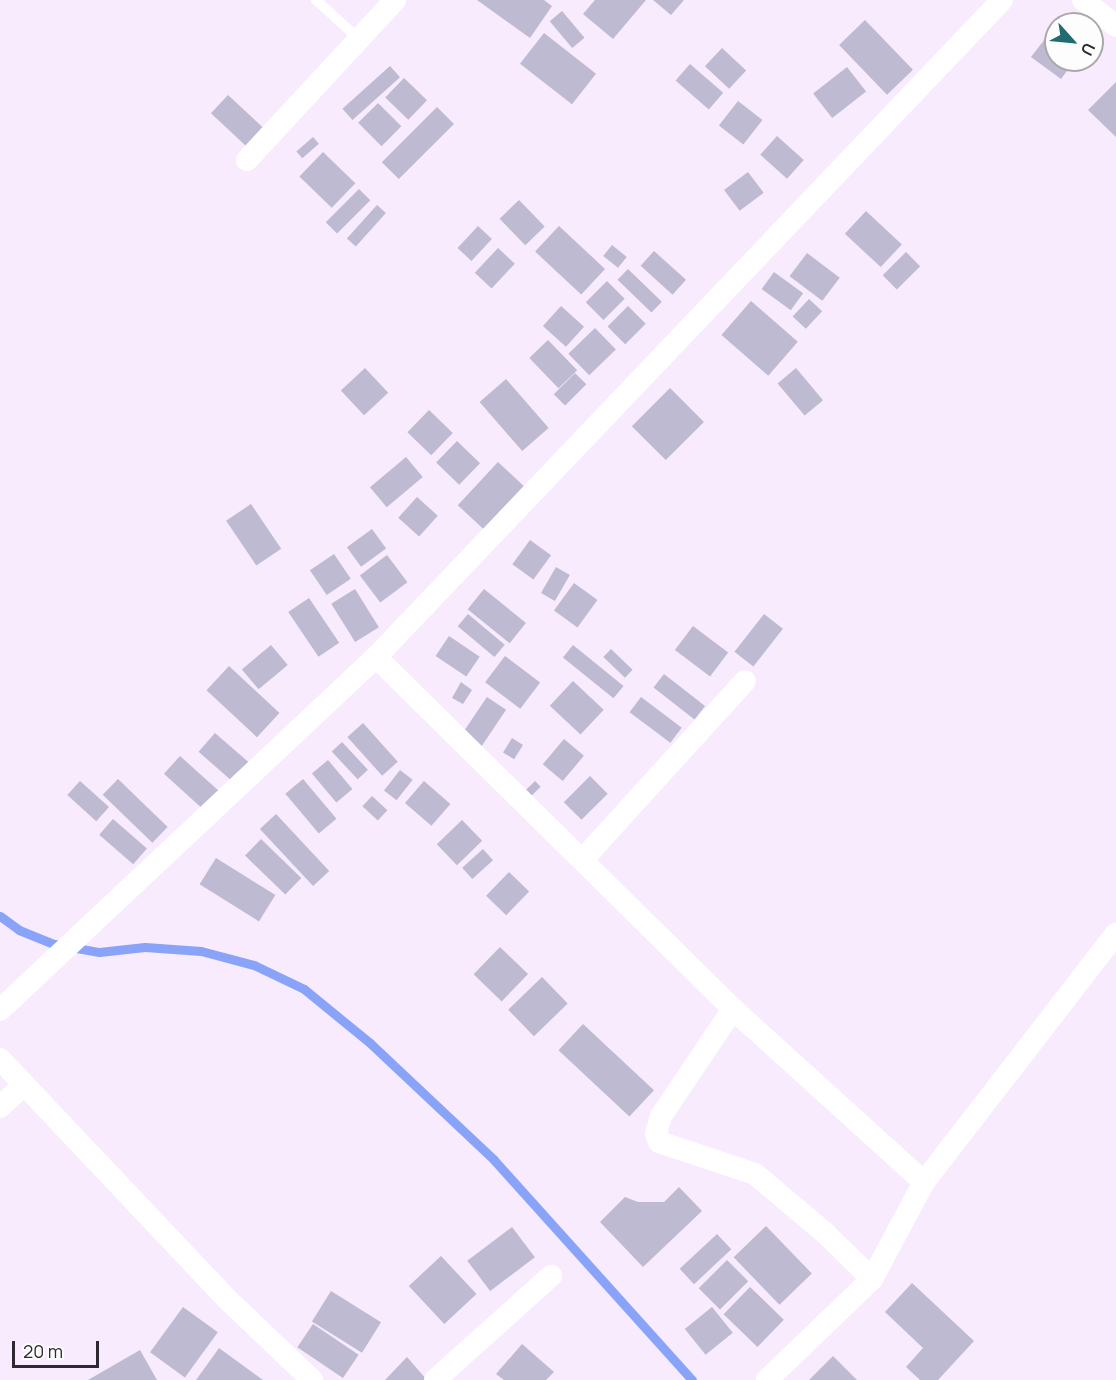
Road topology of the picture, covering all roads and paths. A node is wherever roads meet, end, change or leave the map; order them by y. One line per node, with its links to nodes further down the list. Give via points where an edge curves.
1 (316, 0): 6 (lane)
2 (395, 0): 6 (street)
3 (1002, 0): 8 (street)
4 (1083, 0): 5 (street)
5 (1116, 26)
6 (359, 39): 7 (street)
7 (247, 160)
8 (376, 657): 10 (street); 13 (street)
9 (745, 681): 10 (street)
10 (584, 858): 12 (street)
11 (1116, 934): 17 (street)
12 (733, 1009): 17 (street); 19 (street, via 661,1116 656,1133 659,1142 755,1174)
13 (0, 1010)
14 (0, 1059): 15 (street)
15 (24, 1085): 16 (street); 20 (street, via 228,1300)
16 (0, 1107)
17 (924, 1182): 19 (street)
18 (551, 1276): 21 (street)
19 (872, 1279): 22 (street)
20 (312, 1380)
21 (435, 1380)
22 (767, 1380)

